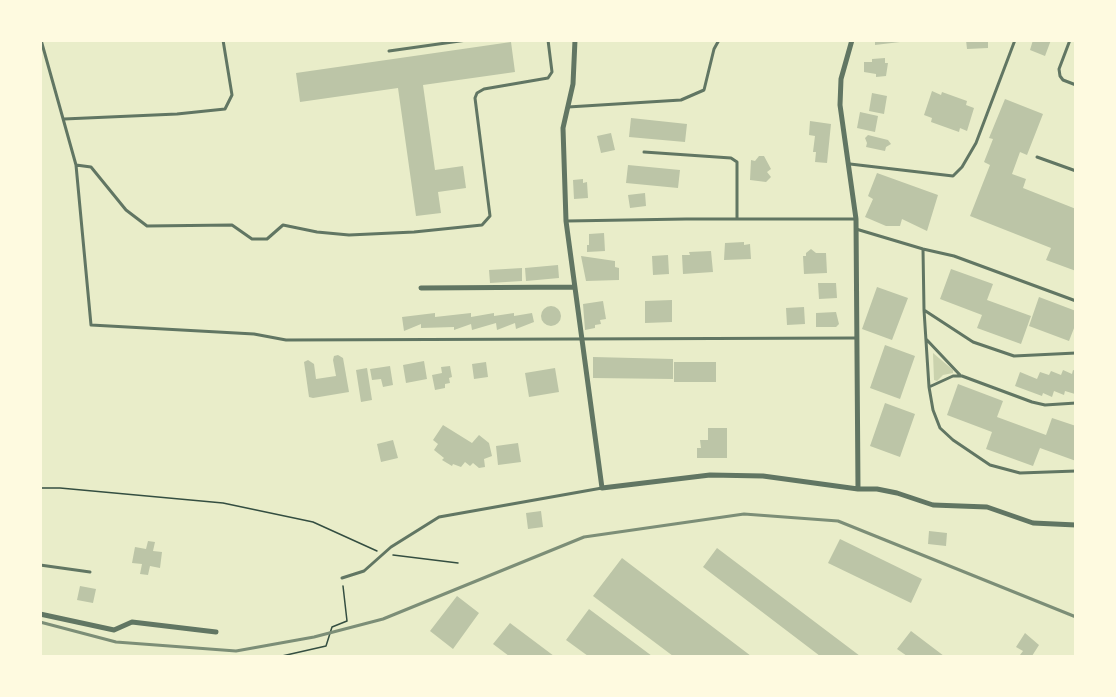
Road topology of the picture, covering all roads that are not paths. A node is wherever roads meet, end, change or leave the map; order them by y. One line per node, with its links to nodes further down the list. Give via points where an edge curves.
1 (41, 40): 13 (lane)
2 (223, 40): 13 (lane, via 232,95 225,109)
3 (467, 40): 10 (lane)
4 (548, 40): 17 (lane, via 552,72 548,78 484,89 475,98 490,216 482,225 349,235 283,225 267,239 252,239 232,225 147,225 126,210 91,167)
5 (574, 40): 12 (street)
6 (719, 40): 12 (lane, via 704,90 681,100)
7 (852, 40): 16 (street, via 840,105)
8 (1015, 40): 16 (lane, via 976,143 953,176)
9 (1070, 40): 11 (lane, via 1059,69 1063,80)
10 (389, 51)
11 (1076, 85)
12 (568, 107): 21 (street, via 562,140)
13 (64, 119): 17 (lane)
14 (644, 152): 19 (lane, via 731,158 737,162)
15 (1037, 157): 18 (lane)
16 (848, 163): 20 (street)
17 (76, 165): 29 (lane, via 91,325 254,334 286,340)
18 (1076, 171)
19 (737, 219): 20 (lane); 21 (lane)
20 (856, 219): 22 (street)
21 (566, 221): 24 (street)
22 (856, 229): 23 (lane); 28 (street)
23 (923, 249): 26 (lane, via 954,256); 27 (lane)
24 (574, 287): 25 (street); 29 (street)
25 (421, 288)
26 (1076, 302)
27 (924, 310): 30 (lane); 31 (lane, via 973,342 1014,356)
28 (856, 338): 29 (lane); 37 (street)
29 (582, 339): 36 (street)
30 (926, 339): 32 (lane); 33 (lane)
31 (1076, 353)
32 (962, 376): 33 (lane, via 952,376); 34 (lane, via 1032,402)
33 (929, 387): 35 (lane, via 940,428 990,465 1020,473)
34 (1076, 403)
35 (1076, 471)
36 (602, 488): 37 (street, via 710,475 763,476); 41 (lane, via 439,517 391,547 364,572)
37 (858, 489): 38 (street, via 897,493 933,505 987,507 1033,523)
38 (1076, 525)
39 (40, 565): 40 (lane)
40 (90, 572)
41 (342, 578)
42 (40, 614): 43 (street, via 114,630 132,622)
43 (216, 632)

